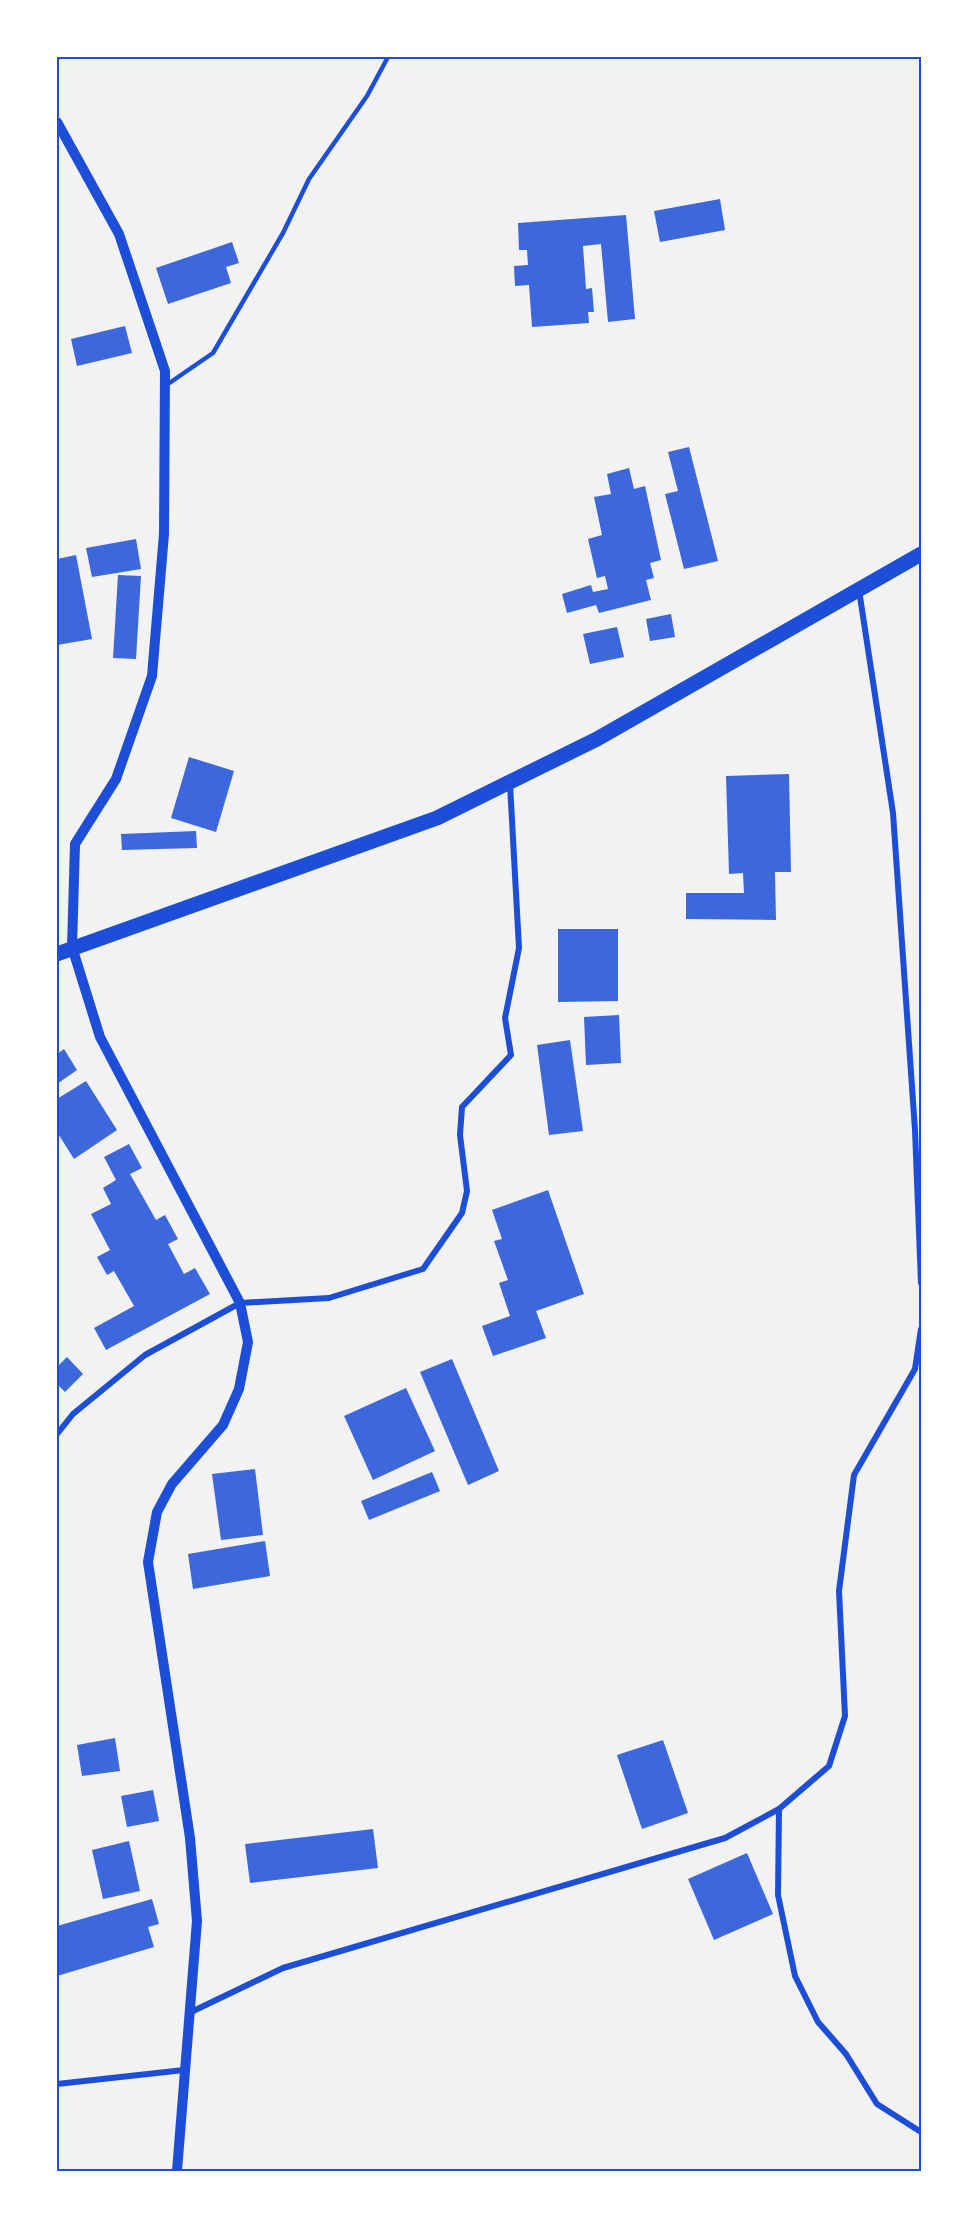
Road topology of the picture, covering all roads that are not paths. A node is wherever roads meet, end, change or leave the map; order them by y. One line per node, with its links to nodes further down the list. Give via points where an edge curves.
1 (388, 57): 3 (lane, via 367,96 309,179 283,233 213,352)
2 (57, 122): 3 (street, via 119,234 165,371)
3 (165, 386): 7 (street, via 164,534 152,676 116,779 75,844)
4 (921, 554): 5 (main road)
5 (859, 589): 6 (main road, via 597,740); 9 (street, via 893,813 915,1130)
6 (510, 782): 7 (main road, via 436,818); 10 (street, via 519,948 505,1018 512,1055 462,1107 460,1134 467,1191 462,1213 423,1269 329,1298)
7 (72, 947): 8 (main road); 10 (street, via 100,1037)
8 (57, 954)
9 (921, 1283)
10 (240, 1303): 12 (street, via 145,1354 73,1414); 14 (street, via 248,1342 239,1389 223,1425 172,1484 157,1512 148,1562 190,1838 197,1921)
11 (921, 1329): 13 (street, via 915,1369 854,1474 839,1591 845,1716 829,1766)
12 (57, 1434)
13 (779, 1809): 14 (street, via 725,1838 283,1968); 17 (street, via 778,1895 795,1976 818,2022 846,2054 877,2104)
14 (189, 2013): 15 (street)
15 (184, 2070): 16 (street); 18 (street)
16 (57, 2084)
17 (921, 2132)
18 (177, 2171)

